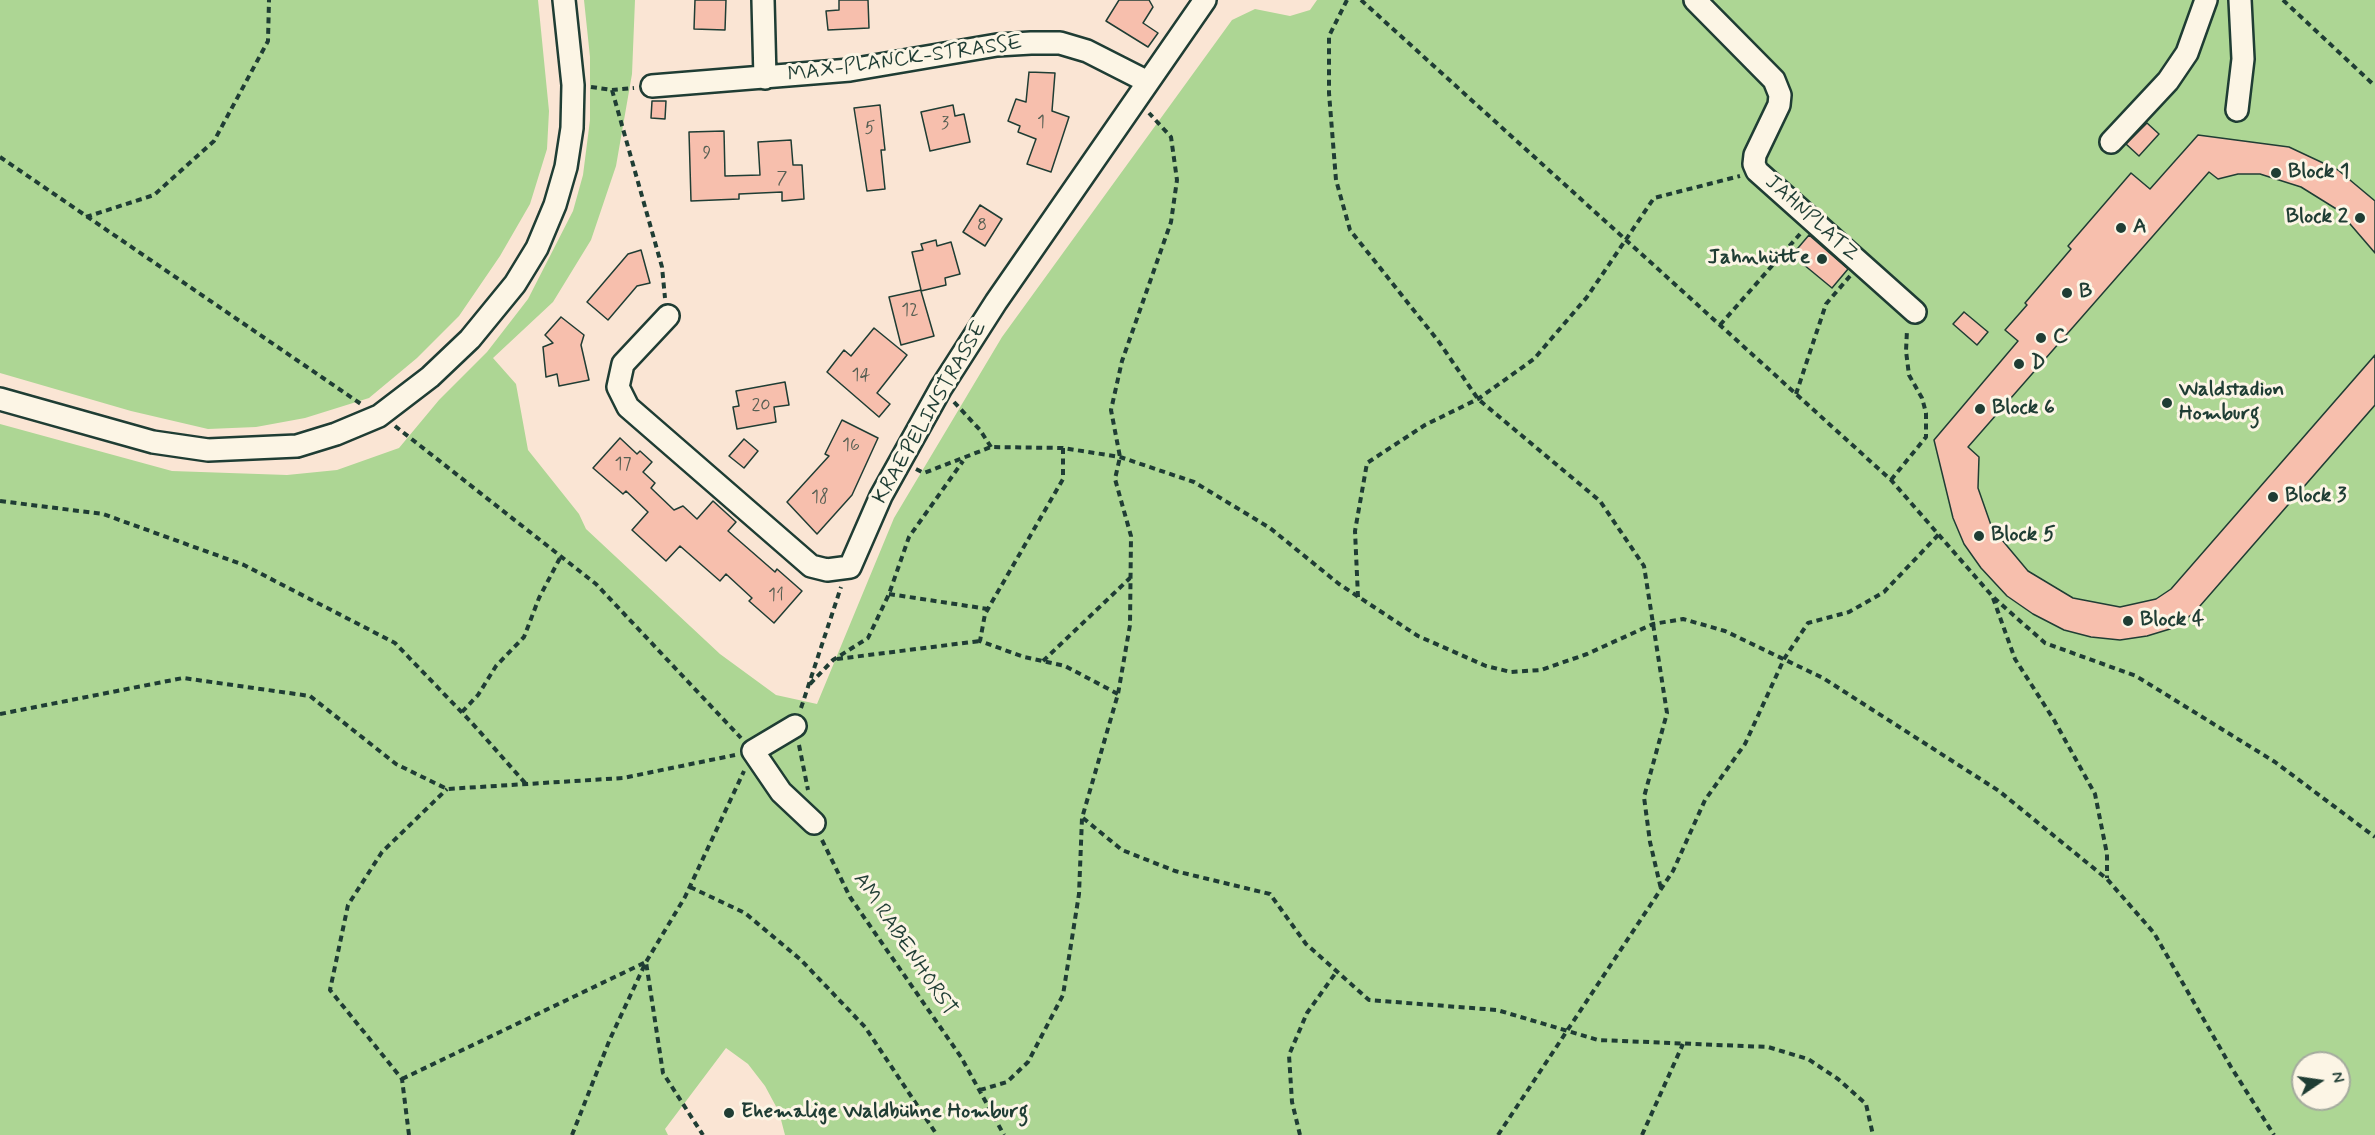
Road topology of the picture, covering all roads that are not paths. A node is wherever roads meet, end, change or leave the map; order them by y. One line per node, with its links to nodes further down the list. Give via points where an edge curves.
1 (564, 0): 14 (street, via 573,85 572,128 555,205 537,248 515,284 470,339 430,377 379,416 297,446 208,450 153,442)
2 (763, 0): 7 (street)
3 (1205, 0): 9 (street, KRAEPELINSTRASSE)
4 (1695, 0): 12 (street, JAHNPLATZ, via 1774,80 1780,95 1755,155 1757,171)
5 (2206, 0): 11 (street, via 2187,53 2168,81)
6 (2240, 0): 10 (street, via 2243,59)
7 (765, 78): 8 (street, MAX-PLANCK-STRASSE); 9 (street, MAX-PLANCK-STRASSE, via 889,65 997,45 1060,43 1087,51)
8 (652, 86)
9 (1143, 91): 13 (street, KRAEPELINSTRASSE, via 941,388 899,461 850,567 827,570 811,566 628,407 618,387 623,364)
10 (2237, 110)
11 (2111, 142)
12 (1915, 312)
13 (668, 316)
14 (0, 399)
15 (795, 726): 16 (street, via 753,751 781,792)
16 (814, 823)

